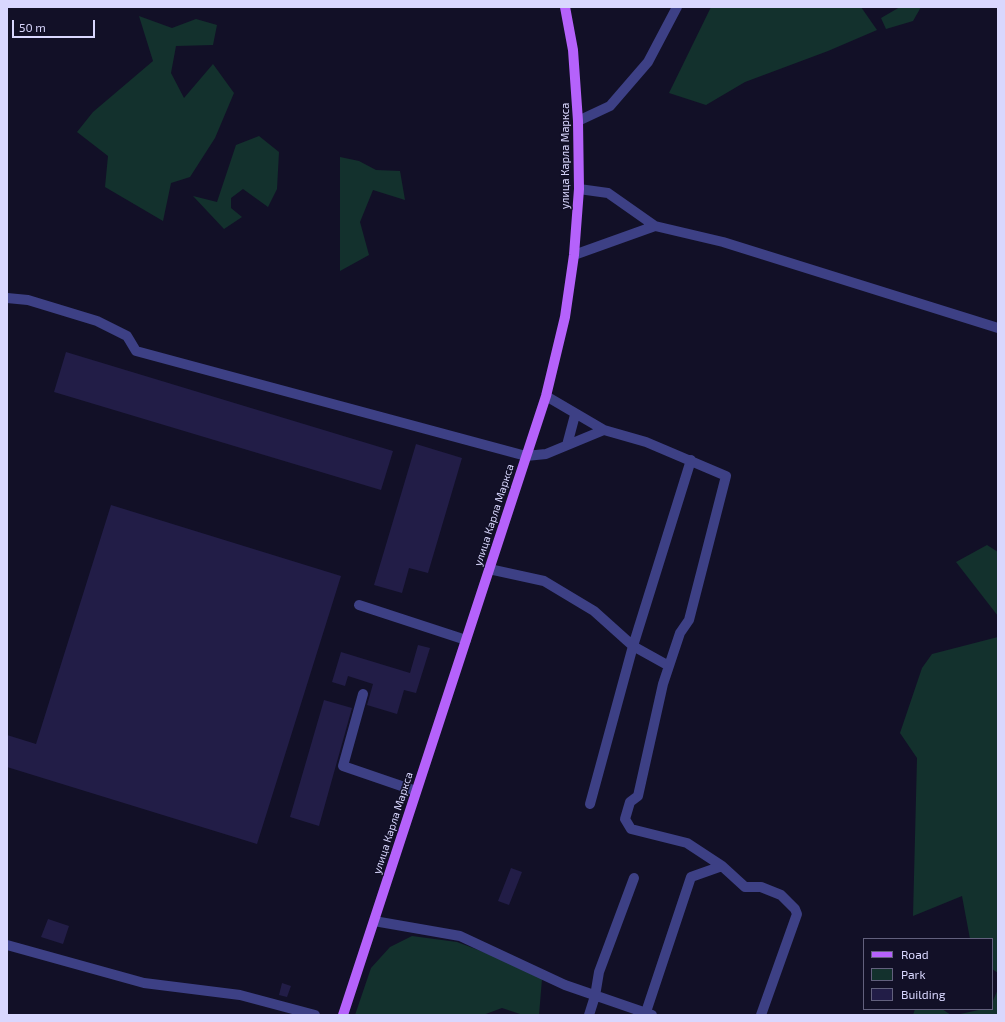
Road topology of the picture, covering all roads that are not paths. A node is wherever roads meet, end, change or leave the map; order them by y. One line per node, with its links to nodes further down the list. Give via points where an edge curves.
1 (565, 7): 3 (main road, улица Карла Маркса, via 572,50)
2 (677, 7): 3 (street, via 648,62 610,106)
3 (578, 121): 4 (main road, улица Карла Маркса)
4 (579, 189): 5 (street, via 608,193); 6 (main road, улица Карла Маркса)
5 (655, 226): 6 (street); 8 (street, via 723,242)
6 (574, 256): 9 (main road, улица Карла Маркса, via 565,317)
7 (7, 298): 13 (street, via 28,300 97,321 127,336 136,351)
8 (998, 328)
9 (546, 396): 10 (street); 13 (main road, улица Карла Маркса)
10 (575, 415): 11 (street); 12 (street)
11 (604, 430): 12 (street); 14 (street, via 646,442)
12 (567, 445): 13 (street, via 546,454)
13 (526, 456): 15 (main road, улица Карла Маркса)
14 (692, 460): 18 (street); 19 (street, via 726,476 689,620 680,633)
15 (489, 569): 17 (main road, улица Карла Маркса); 18 (street, via 544,581 594,612)
16 (359, 605): 17 (street)
17 (466, 640): 21 (main road, улица Карла Маркса)
18 (633, 646): 19 (street); 22 (street)
19 (669, 666): 23 (street, via 638,796 630,802 625,819 630,829 687,843)
20 (363, 694): 21 (street, via 343,766)
21 (416, 790): 25 (main road, улица Карла Маркса)
22 (590, 804)
23 (722, 866): 28 (street, via 692,877); 32 (street, via 746,887 761,887 781,895 797,914)
24 (634, 878): 27 (street, via 599,972)
25 (374, 921): 27 (street, via 460,936 565,985); 30 (main road, улица Карла Маркса)
26 (7, 945): 29 (street, via 144,983 240,995)
27 (595, 996): 28 (street); 31 (street)
28 (648, 1014)
29 (315, 1015)
30 (343, 1015)
31 (589, 1015)
32 (761, 1015)

